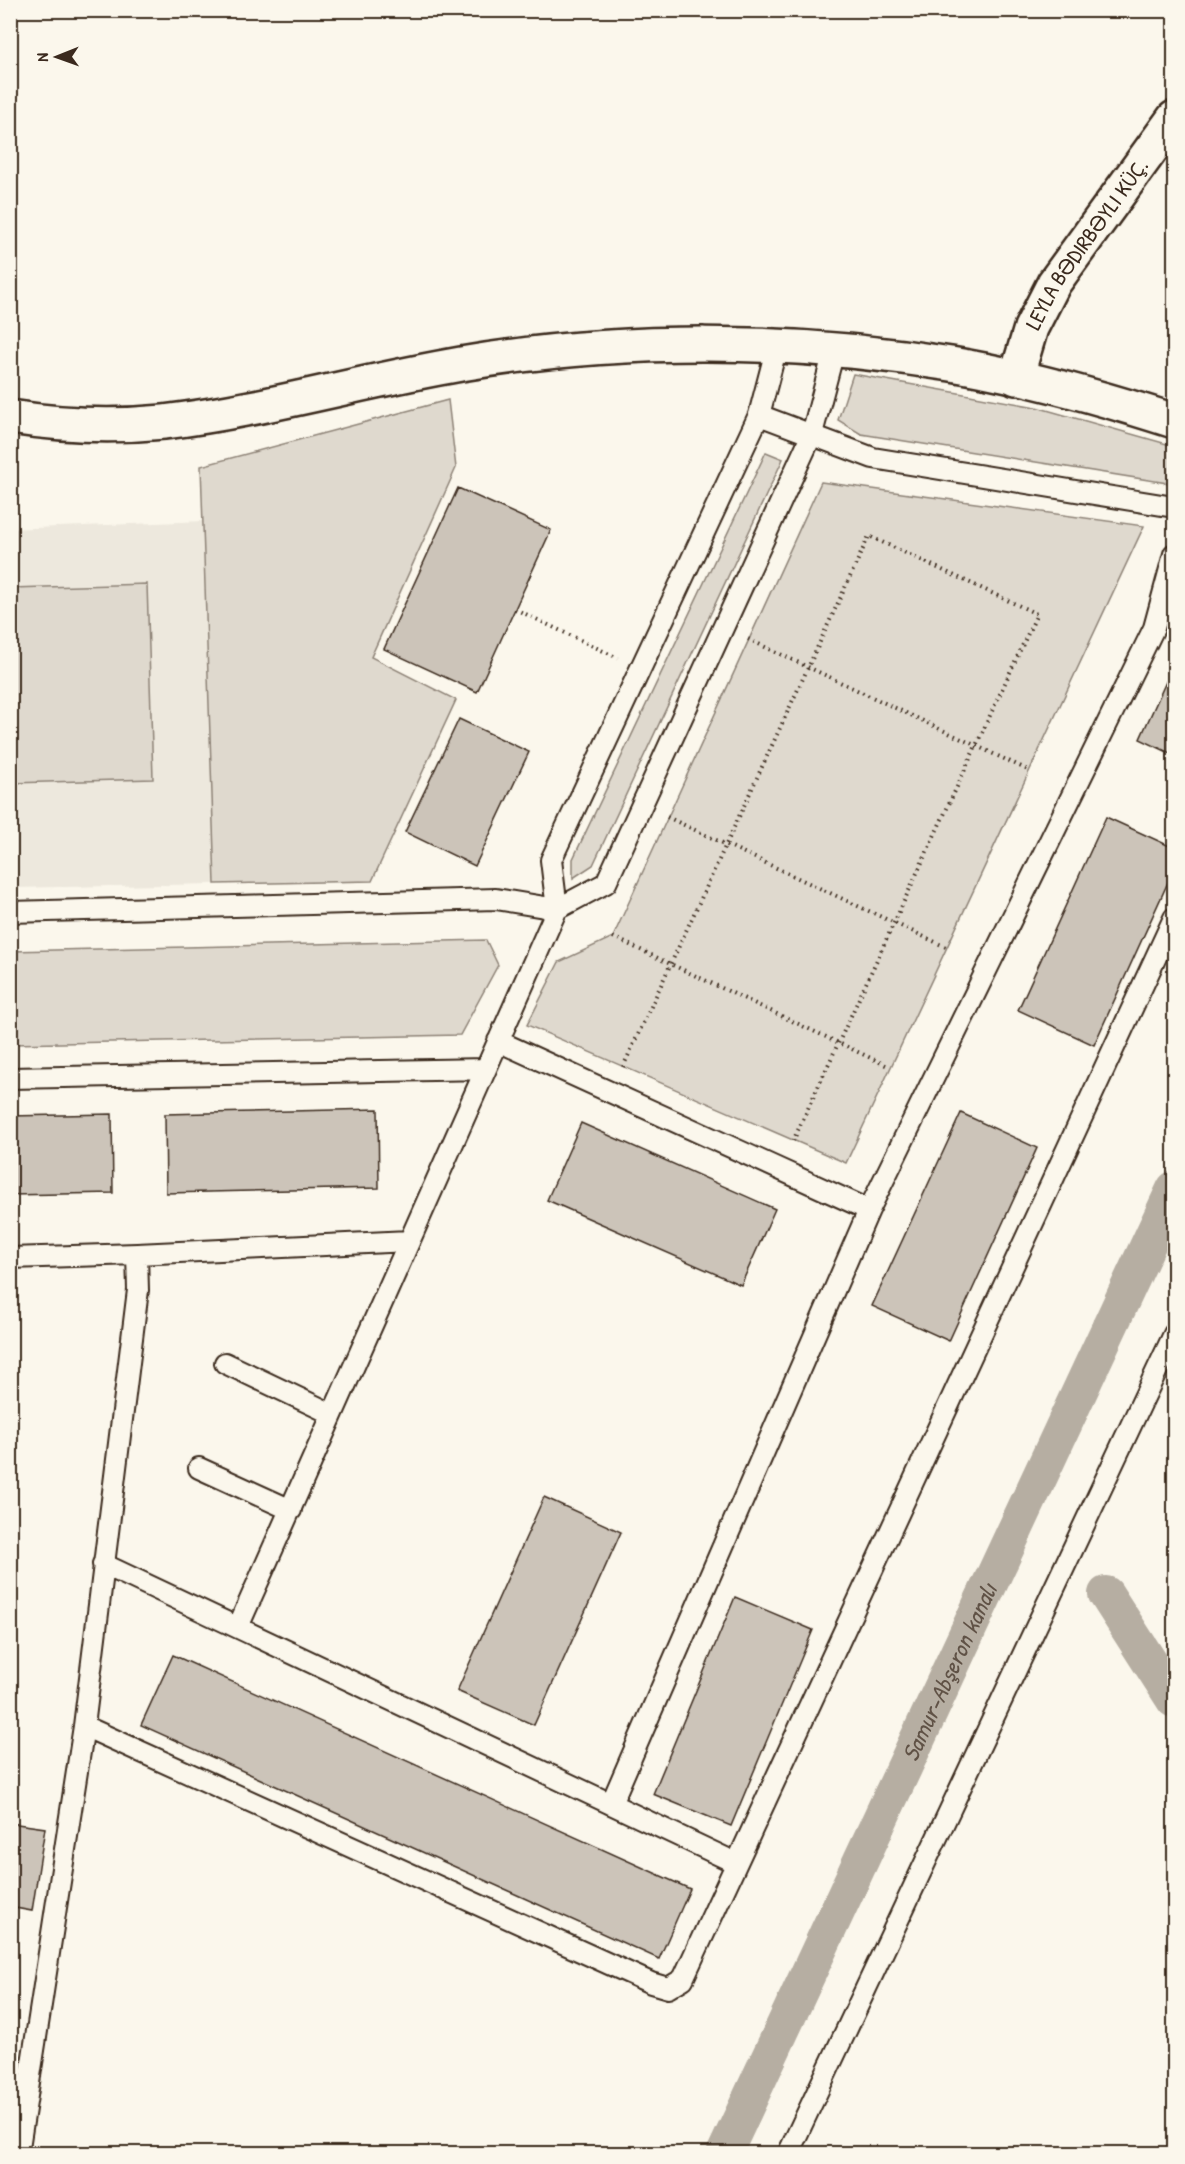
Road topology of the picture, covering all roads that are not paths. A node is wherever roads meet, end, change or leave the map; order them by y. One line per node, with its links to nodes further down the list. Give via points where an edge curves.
1 (1174, 118): 4 (street, LEYLA BƏDIRBƏYLI KÜÇ., via 1054,283 1031,328)
2 (777, 346): 3 (street); 5 (lane); 6 (street, via 648,345 564,351 461,364 164,422 46,423)
3 (834, 351): 4 (street, via 952,364); 8 (lane)
4 (1016, 378): 7 (street)
5 (759, 415): 8 (lane); 11 (lane, via 551,860)
6 (10, 417)
7 (1174, 421)
8 (812, 434): 9 (lane, via 873,458); 11 (lane, via 606,883)
9 (1174, 507)
10 (1174, 554): 17 (lane, via 1154,628)
11 (557, 909): 12 (lane, via 496,899); 14 (lane)
12 (10, 912)
13 (1174, 918): 30 (lane)
14 (498, 1041): 15 (lane); 17 (lane)
15 (486, 1069): 16 (lane); 18 (lane)
16 (10, 1078)
17 (869, 1210): 29 (lane)
18 (410, 1241): 19 (lane); 23 (lane)
19 (137, 1254): 20 (lane); 26 (lane, via 138,1290)
20 (10, 1258)
21 (1174, 1334): 32 (lane)
22 (225, 1363): 23 (lane)
23 (332, 1414): 25 (lane)
24 (200, 1468): 25 (lane)
25 (291, 1510): 27 (lane)
26 (104, 1564): 27 (lane); 28 (lane)
27 (238, 1627): 29 (lane)
28 (84, 1726): 30 (lane, via 668,1988 683,1979); 31 (lane)
29 (611, 1804): 30 (lane)
30 (736, 1863)
31 (18, 2154)
32 (788, 2154)

